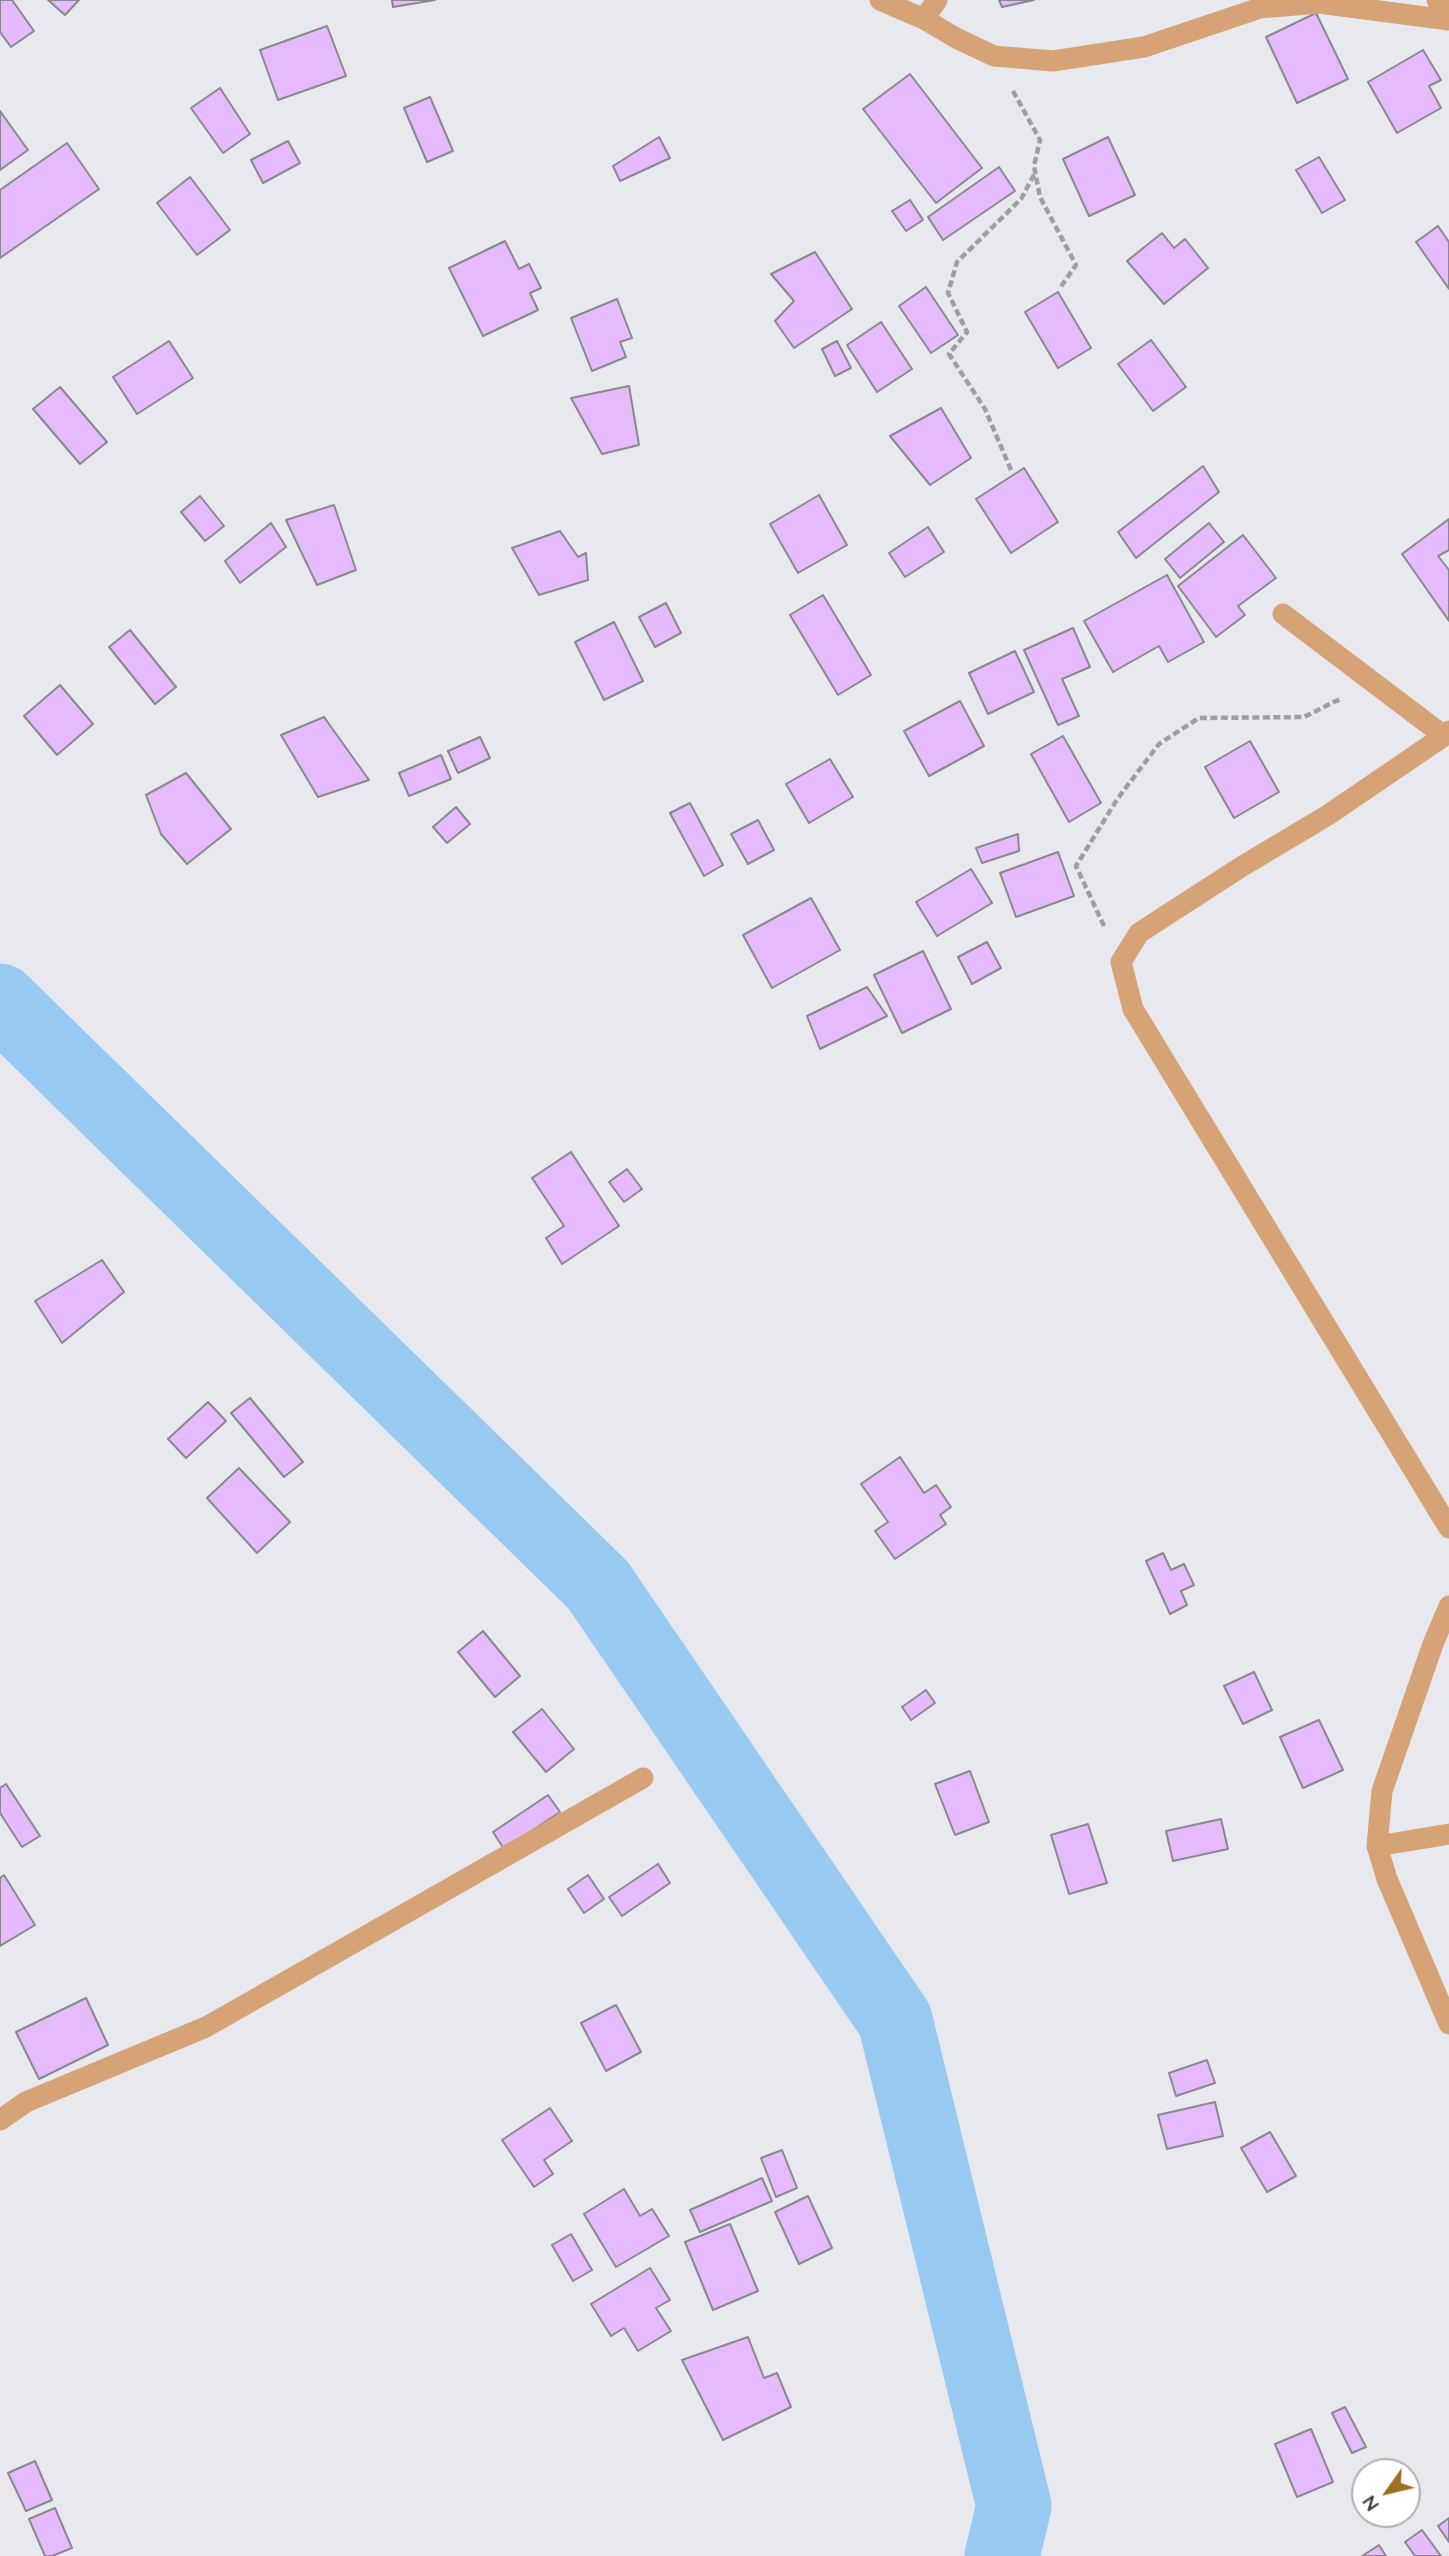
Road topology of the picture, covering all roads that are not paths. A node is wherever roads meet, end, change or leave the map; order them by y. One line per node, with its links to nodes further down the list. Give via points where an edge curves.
1 (880, 0): 4 (street)
2 (937, 0): 4 (street)
3 (1437, 0): 5 (street)
4 (924, 19): 5 (street, via 993,56 1053,61 1144,47 1260,8 1319,3)
5 (1449, 20)
6 (1283, 614): 7 (street)
7 (1446, 734): 8 (street, via 1328,815 1139,933 1121,962 1133,1009)
8 (1449, 1528)
9 (1449, 1606): 12 (street, via 1382,1791)
10 (642, 1778): 14 (street, via 206,2027 26,2102)
11 (1449, 1834): 12 (street)
12 (1377, 1846): 13 (street)
13 (1449, 2024)
14 (0, 2120)

